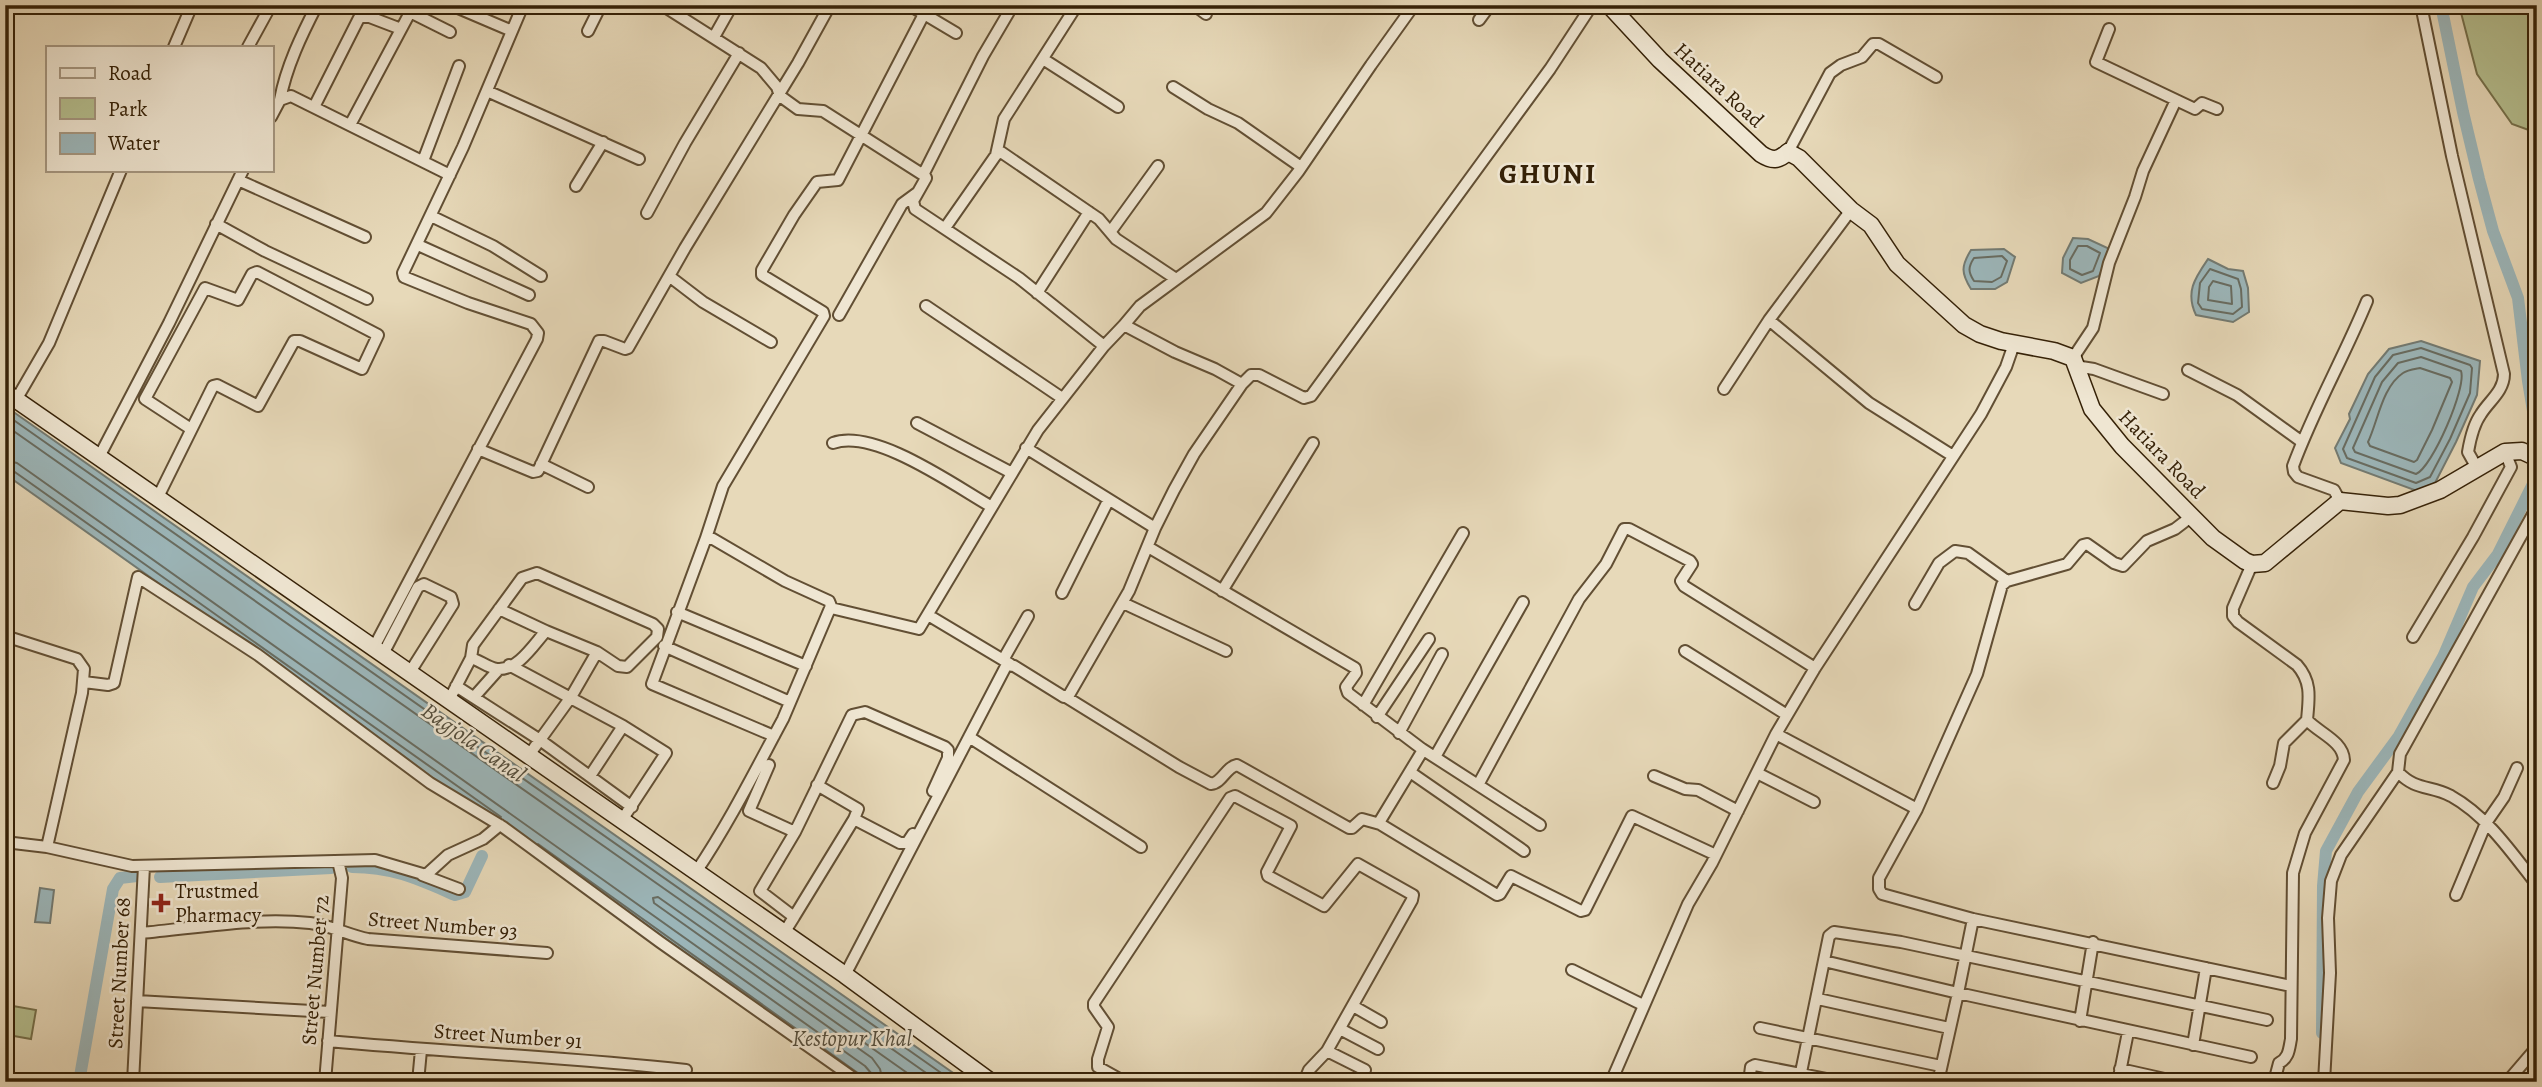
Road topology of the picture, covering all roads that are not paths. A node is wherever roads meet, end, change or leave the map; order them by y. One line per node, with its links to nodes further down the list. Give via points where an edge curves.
1 (192, 5): 30 (street)
2 (271, 5): 31 (street)
3 (317, 5): 39 (street)
4 (451, 5): 25 (street)
5 (523, 5): 25 (street)
6 (601, 5): 26 (street)
7 (662, 5): 29 (street)
8 (733, 5): 29 (street)
9 (830, 5): 38 (street)
10 (909, 5): 20 (street)
11 (1013, 5): 55 (street)
12 (1077, 5): 33 (street)
13 (1194, 5): 21 (street)
14 (1414, 5): 53 (street)
15 (1490, 5): 22 (street)
16 (1592, 5): 85 (street, via 1311,396 1304,398 1259,375 1251,375)
17 (1609, 5): 48 (street, Hatiara Road, via 1660,60 1761,154 1774,160)
18 (2421, 5): 102 (street, via 2504,374 2476,422 2469,444)
19 (412, 9): 23 (street); 27 (street)
20 (924, 14): 28 (street); 46 (street)
21 (1206, 14)
22 (1479, 20)
23 (401, 29): 41 (street, via 367,16 359,18); 45 (street)
24 (2109, 29): 40 (street, via 2096,62)
25 (512, 31): 37 (street)
26 (588, 31)
27 (450, 32)
28 (956, 33)
29 (714, 37): 32 (street)
30 (174, 46)
31 (249, 46)
32 (739, 53): 38 (street, via 763,70); 62 (street)
33 (1043, 59): 42 (street); 49 (street, via 1004,119)
34 (459, 66): 51 (street)
35 (1936, 77): 48 (street, via 1873,44 1863,57 1830,74)
36 (1173, 87): 53 (street, via 1238,123)
37 (487, 91): 47 (street); 57 (street)
38 (780, 94): 46 (street, via 797,109 823,111); 70 (street)
39 (281, 100): 41 (street, via 290,96); 44 (street)
40 (2176, 100): 43 (street, via 2195,109 2202,103); 83 (street, via 2143,171 2109,263 2093,328)
41 (314, 107): 45 (street)
42 (1118, 107)
43 (2217, 109)
44 (273, 114)
45 (350, 125): 51 (street)
46 (860, 136): 55 (street); 113 (street, via 838,180 817,182 762,270 762,275 824,316 723,486)
47 (603, 142): 50 (street); 58 (street)
48 (1788, 152): 60 (street, via 1808,165)
49 (996, 155): 61 (street, via 1004,153); 65 (street)
50 (639, 159)
51 (423, 161): 57 (street)
52 (1158, 166): 66 (street)
53 (1301, 167): 71 (street, via 1266,213)
54 (120, 172): 88 (street, via 49,343)
55 (923, 174): 59 (street, via 926,178)
56 (240, 175): 64 (street); 67 (street)
57 (450, 176): 63 (street)
58 (576, 186)
59 (917, 193): 65 (street, via 915,209); 77 (street, via 902,204)
60 (1851, 210): 78 (street); 81 (street, via 1871,225 1897,264 1964,325)
61 (1089, 212): 66 (street); 72 (street)
62 (647, 213)
63 (432, 216): 68 (street); 69 (street)
64 (216, 224): 74 (street); 100 (street)
65 (944, 228): 72 (street)
66 (1111, 231): 71 (street)
67 (365, 237)
68 (418, 244): 73 (street); 96 (street, via 404,277 531,324 538,333)
69 (541, 276)
70 (669, 276): 80 (street); 101 (street, via 627,349 599,341)
71 (1176, 279): 79 (street, via 1140,306)
72 (1037, 293): 82 (street)
73 (529, 295)
74 (367, 299)
75 (2367, 301): 92 (street)
76 (926, 306): 89 (street)
77 (839, 316)
78 (1769, 320): 86 (street); 99 (street, via 1869,403)
79 (1124, 325): 82 (street); 85 (street)
80 (771, 342)
81 (2014, 344): 83 (street, via 2054,351); 99 (street, via 1991,396)
82 (1104, 346): 89 (street)
83 (2074, 362): 87 (street); 110 (street, Hatiara Road, via 2098,418)
84 (2188, 370): 92 (street, via 2237,395)
85 (1242, 384): 111 (street, via 1194,454)
86 (1724, 389)
87 (2163, 394)
88 (11, 396): 100 (street)
89 (1062, 398): 95 (street)
90 (917, 423): 103 (street)
91 (191, 429): 91 (street, via 215,386 256,406 261,404 294,341 362,369 378,335 257,272 238,300 205,288 145,398); 105 (street)
92 (2302, 442): 107 (street, via 2293,466 2295,475 2334,490)
93 (833, 443): 108 (street, via 848,439 888,448)
94 (1313, 443): 117 (street)
95 (1026, 448): 103 (street); 106 (street)
96 (478, 449): 101 (street, via 533,472); 132 (street)
97 (2505, 452): 98 (street); 102 (street); 129 (street, via 2511,467)
98 (2530, 454)
99 (1953, 456): 141 (street)
100 (99, 457): 105 (street)
101 (541, 464): 104 (street)
102 (2477, 468): 107 (street, via 2440,491 2400,505)
103 (1012, 473): 108 (street)
104 (588, 487)
105 (157, 499): 132 (street)
106 (1108, 501): 111 (street); 118 (street)
107 (2340, 501): 115 (street, via 2271,559)
108 (992, 507): 125 (street)
109 (2537, 507): 165 (street, via 2400,754)
110 (2192, 516): 115 (street, Hatiara Road, via 2213,538); 116 (street, via 2147,541 2123,566 2087,544 2067,564)
111 (1155, 528): 114 (street)
112 (1463, 533): 149 (street)
113 (706, 538): 122 (street, via 828,601); 124 (street)
114 (1148, 547): 117 (street); 120 (street)
115 (2252, 564): 152 (street, via 2233,616 2304,673 2309,687)
116 (2007, 581): 121 (street, via 1968,553 1955,551 1939,563); 173 (street, via 1997,595 1977,674)
117 (1222, 591): 149 (street, via 1355,668 1346,689)
118 (1062, 593)
119 (1523, 602): 161 (street)
120 (1123, 603): 133 (street); 147 (street)
121 (1915, 604)
122 (831, 608): 125 (street, via 917,629); 139 (street)
123 (499, 609): 127 (street); 135 (street, via 522,578 537,573 658,629 657,637 628,667); 137 (street, via 473,645)
124 (677, 612): 131 (street); 139 (street)
125 (928, 614): 138 (street)
126 (1028, 616): 138 (street)
127 (546, 631): 135 (street); 140 (street, via 520,660)
128 (5, 636): 143 (street, via 77,659 84,669)
129 (2413, 637)
130 (1429, 639): 151 (street)
131 (664, 646): 148 (street); 156 (street, via 652,684)
132 (379, 650): 142 (street); 142 (street, via 418,587 424,584 451,597 453,604)
133 (1226, 651)
134 (1685, 651): 150 (street)
135 (597, 652): 146 (street)
136 (1443, 653): 154 (street)
137 (471, 658): 140 (street); 144 (street)
138 (1007, 662): 147 (street); 157 (street)
139 (806, 666): 148 (street)
140 (504, 667): 145 (street); 146 (street)
141 (1815, 668): 150 (street); 171 (street, via 1684,586 1690,561 1626,528 1604,568 1579,599)
142 (410, 672): 144 (street)
143 (84, 682): 179 (street, via 114,683 138,577 258,655 430,783); 183 (street)
144 (452, 693): 145 (street); 160 (street)
145 (474, 697): 158 (street)
146 (571, 697): 153 (street); 158 (street)
147 (1066, 697): 178 (street, via 1211,784 1237,765 1349,828 1362,819)
148 (790, 702): 156 (street)
149 (1363, 705): 151 (street)
150 (1787, 715): 155 (street)
151 (1377, 717): 154 (street)
152 (2307, 720): 169 (street, via 2284,743); 209 (street, via 2342,750 2344,761 2305,832 2296,860 2291,889)
153 (623, 726): 167 (street); 175 (street, via 666,753)
154 (1399, 733): 159 (street)
155 (1776, 734): 166 (street); 173 (street)
156 (774, 736): 189 (street)
157 (969, 737): 184 (street); 207 (street)
158 (540, 740): 160 (street); 167 (street)
159 (1423, 750): 161 (street); 164 (street)
160 (529, 755): 175 (street)
161 (1435, 757): 171 (street)
162 (769, 765): 181 (street, via 749,811)
163 (2516, 768): 177 (street)
164 (1410, 772): 178 (street); 185 (street)
165 (2398, 772): 177 (street, via 2414,786 2449,795); 251 (street, via 2342,855 2331,881)
166 (1757, 774): 172 (street); 174 (street)
167 (590, 776): 175 (street)
168 (1654, 776): 174 (street, via 1698,790)
169 (2273, 783)
170 (817, 785): 176 (street, via 858,809); 176 (street, via 856,712 948,750 943,771 907,843); 181 (street)
171 (1478, 785): 180 (street)
172 (1814, 802)
173 (1917, 808): 197 (street, via 1879,878 1879,889 1882,894)
174 (1738, 811): 186 (street)
175 (627, 814): 189 (street)
176 (854, 819): 196 (street)
177 (2486, 823): 191 (street); 194 (street)
178 (1380, 824): 186 (street, via 1495,895 1511,876 1581,911 1631,816)
179 (500, 825): 190 (street); 240 (street)
180 (1540, 825)
181 (794, 832): 193 (street)
182 (5, 842): 183 (street)
183 (47, 847): 188 (street)
184 (1141, 847)
185 (1524, 851)
186 (1716, 855): 213 (street, via 1688,904)
187 (338, 861): 188 (street); 190 (street, via 382,861); 198 (street, Street Number 72, via 342,878)
188 (144, 866): 199 (street, Street Number 68)
189 (696, 872): 195 (street)
190 (422, 874): 192 (street)
191 (2537, 885)
192 (459, 889)
193 (760, 891): 195 (street); 196 (street)
194 (2456, 895)
195 (749, 909): 200 (street)
196 (794, 917): 200 (street)
197 (1973, 919): 201 (street); 203 (street)
198 (337, 928): 199 (street, Street Number 93, via 288,921); 202 (street, Street Number 93, via 368,939); 216 (street, Street Number 72)
199 (141, 933): 212 (street, Street Number 68)
200 (784, 933): 207 (street)
201 (2093, 942): 205 (street); 208 (street)
202 (547, 953)
203 (1967, 957): 204 (street, via 1834,932); 208 (street); 210 (street)
204 (1824, 961): 210 (street); 211 (street)
205 (2206, 968): 209 (street); 215 (street)
206 (1572, 970): 213 (street)
207 (845, 975): 241 (street)
208 (2085, 983): 215 (street); 218 (street)
209 (2291, 986): 250 (street, via 2289,1051 2279,1063)
210 (1958, 993): 218 (street); 221 (street)
211 (1818, 999): 221 (street); 224 (street)
212 (137, 1001): 216 (street); 237 (street, Street Number 68)
213 (1643, 1005): 244 (street)
214 (1353, 1006): 219 (street); 222 (street); 242 (street, via 1413,895 1358,864 1326,906 1311,900 1267,874 1291,826 1233,796 1094,1003 1108,1027 1098,1067)
215 (2200, 1006): 217 (street); 226 (street)
216 (330, 1012): 225 (street, Street Number 72)
217 (2267, 1020)
218 (2080, 1021): 223 (street)
219 (1381, 1022)
220 (1760, 1028): 224 (street)
221 (1950, 1028): 232 (street)
222 (1340, 1029): 228 (street); 230 (street)
223 (2128, 1032): 226 (street); 233 (street)
224 (1808, 1037): 232 (street); 236 (street)
225 (328, 1041): 229 (street, Street Number 91); 238 (street, Street Number 72)
226 (2193, 1045): 231 (street)
227 (2537, 1047): 252 (street)
228 (1378, 1049)
229 (421, 1050): 234 (street, Street Number 91); 239 (street)
230 (1328, 1051): 235 (street); 243 (street)
231 (2251, 1057)
232 (1941, 1066): 247 (street)
233 (2120, 1069): 248 (street); 249 (street)
234 (686, 1070)
235 (1366, 1070)
236 (1800, 1078): 245 (street, via 1755,1065); 246 (street)
237 (132, 1082)
238 (325, 1082)
239 (418, 1082)
240 (859, 1082)
241 (991, 1082)
242 (1125, 1082)
243 (1304, 1082)
244 (1611, 1082)
245 (1749, 1082)
246 (1842, 1082)
247 (1938, 1082)
248 (2118, 1082)
249 (2178, 1082)
250 (2274, 1082)
251 (2324, 1082)
252 (2507, 1082)

